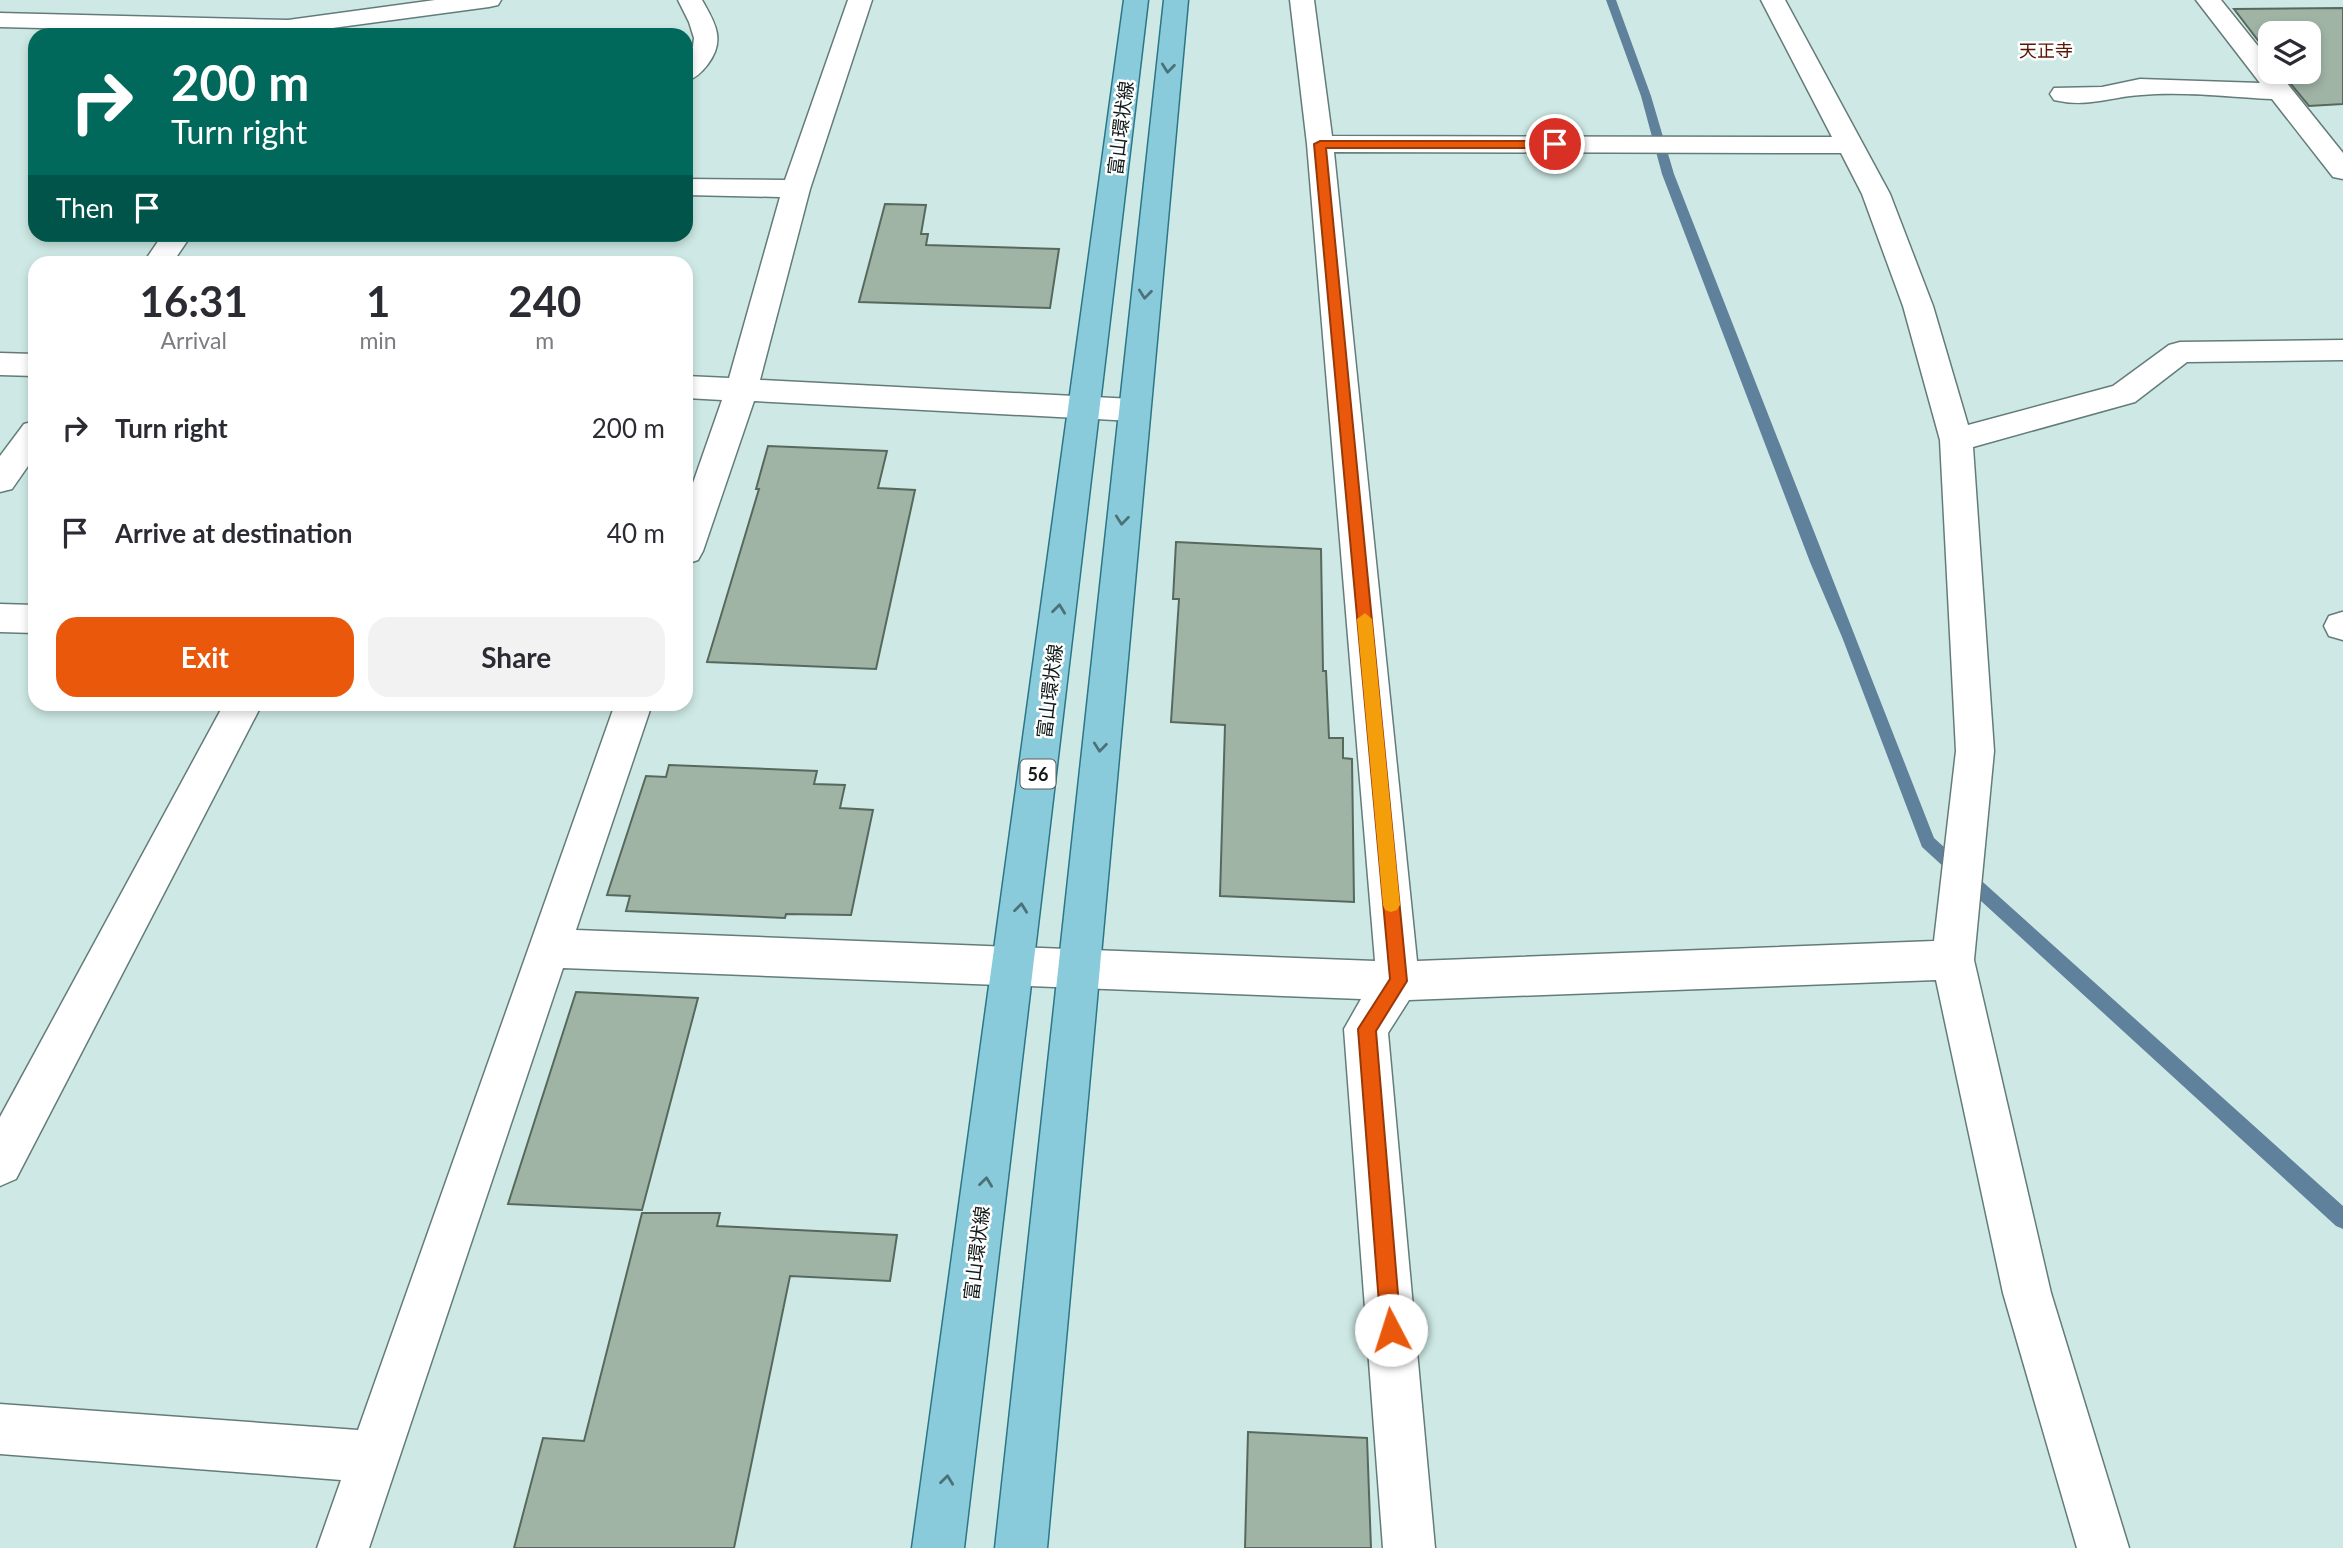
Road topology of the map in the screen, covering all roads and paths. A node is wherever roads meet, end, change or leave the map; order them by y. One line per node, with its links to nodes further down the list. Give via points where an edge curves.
1 (300, 0): 12 (street)
2 (489, 0): 13 (street)
3 (690, 0): 14 (street, via 707,30 704,56)
4 (860, 0): 21 (street)
5 (1136, 0): 27 (main road, 富山環状線 / 56)
6 (1176, 0): 28 (main road, one-way to 28)
7 (1302, 0): 17 (street)
8 (1773, 0): 18 (street)
9 (2208, 0): 15 (street)
10 (0, 20): 11 (street)
11 (208, 28)
12 (287, 28)
13 (307, 28)
14 (693, 66)
15 (2278, 91): 16 (street, via 2140,87 2102,95); 19 (street)
16 (2063, 94)
17 (1320, 144): 18 (street); 41 (street)
18 (1850, 145): 29 (street, via 1876,194 1918,306)
19 (2343, 171)
20 (693, 187): 21 (street)
21 (796, 189): 26 (street)
22 (2343, 350): 29 (street, via 2180,352 2124,394)
23 (0, 364): 24 (street)
24 (28, 365)
25 (693, 387): 26 (street)
26 (742, 389): 27 (street); 32 (street)
27 (1085, 407): 28 (street); 39 (main road, 富山環状線 / 56, one-way to 27)
28 (1133, 410): 40 (main road, one-way to 40)
29 (1956, 440): 38 (street, via 1975,751)
30 (28, 442): 31 (street)
31 (0, 480)
32 (693, 531)
33 (0, 618): 34 (street)
34 (28, 619)
35 (239, 711): 42 (street)
36 (632, 711): 37 (street)
37 (550, 948): 39 (street); 44 (street)
38 (1952, 960): 41 (street); 49 (street, via 2027,1293)
39 (1013, 968): 40 (street); 46 (main road, 富山環状線 / 56, one-way to 39)
40 (1078, 970): 41 (street); 47 (main road)
41 (1398, 981): 48 (street, via 1367,1029)
42 (0, 1163)
43 (0, 1429): 44 (street)
44 (372, 1457): 45 (street)
45 (343, 1548)
46 (938, 1548)
47 (1021, 1548)
48 (1409, 1548)
49 (2103, 1548)

